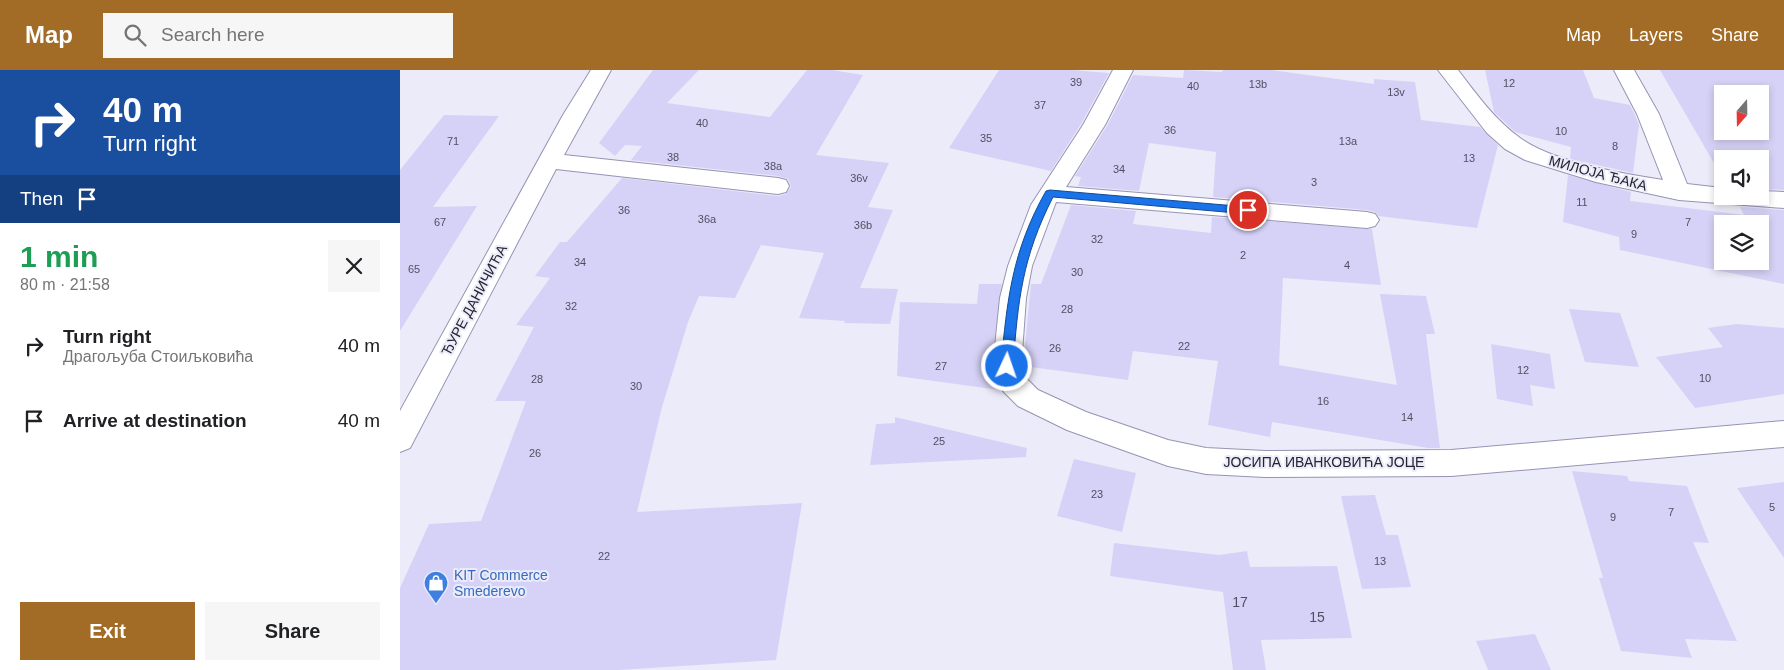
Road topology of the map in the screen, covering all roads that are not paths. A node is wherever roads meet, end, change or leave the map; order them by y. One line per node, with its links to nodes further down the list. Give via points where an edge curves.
1 (601, 70): 5 (street, ЂУРЕ ДАНИЧИЋА)
2 (1123, 70): 8 (street, ЈОСИПА ИВАНКОВИЋА ЈОЦЕ, via 1094,126)
3 (1448, 70): 7 (street, МИЛОЈА ЂАКА, via 1482,116 1515,146 1582,171)
4 (1624, 70): 7 (street, via 1648,114)
5 (549, 161): 6 (street); 12 (street, ЂУРЕ ДАНИЧИЋА)
6 (778, 186)
7 (1679, 192): 9 (street, МИЛОЈА ЂАКА)
8 (1050, 194): 10 (street); 11 (street, ЈОСИПА ИВАНКОВИЋА ЈОЦЕ, via 1020,266 1013,298 1007,366 1013,383 1028,398 1077,421 1168,453 1206,461 1265,464 1451,463)
9 (1784, 200)
10 (1367, 220)
11 (1784, 434)
12 (400, 439)

